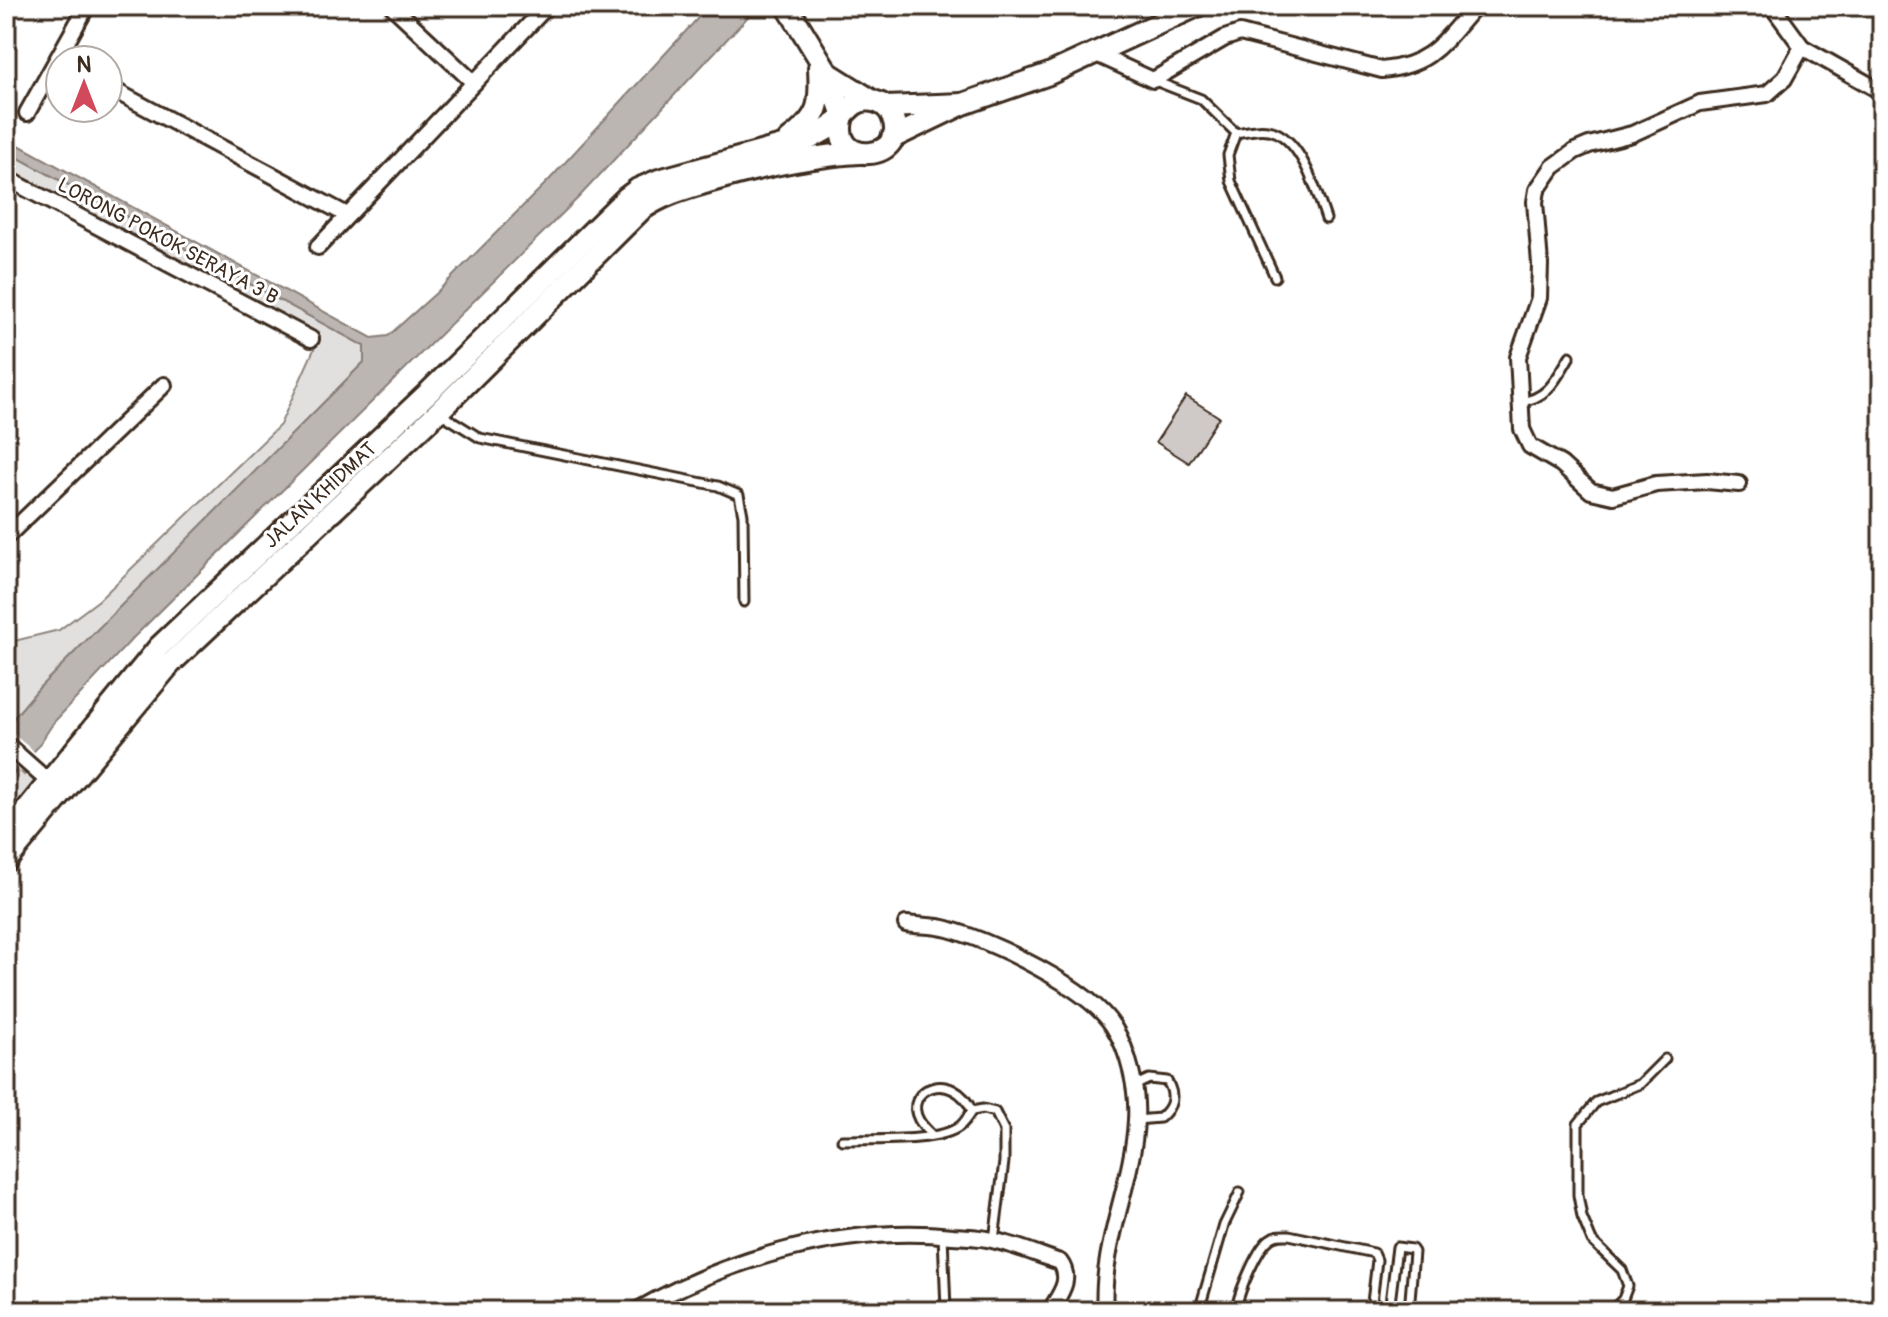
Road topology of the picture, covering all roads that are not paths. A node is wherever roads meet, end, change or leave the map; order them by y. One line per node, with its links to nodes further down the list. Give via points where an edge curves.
1 (87, 6): 8 (street)
2 (392, 6): 13 (street)
3 (547, 6): 13 (street)
4 (787, 6): 11 (street)
5 (1475, 6): 12 (street, via 1431,56 1406,68 1382,70 1240,33)
6 (1772, 6): 9 (street)
7 (1189, 8): 10 (street)
8 (68, 44)
9 (1802, 47): 15 (street); 33 (street, via 1784,79 1767,94 1700,103 1632,134 1575,151 1553,167 1535,202 1539,298 1518,357)
10 (1094, 53): 12 (street); 18 (street)
11 (823, 66): 17 (street); 20 (street); 23 (street, via 814,116)
12 (1153, 80): 21 (lane, via 1201,99)
13 (474, 83): 26 (street)
14 (44, 85): 19 (street)
15 (1882, 92)
16 (124, 96): 26 (street)
17 (878, 104): 18 (street); 20 (street, via 853,104); 22 (street, via 894,122)
18 (963, 104): 22 (street)
19 (27, 113)
20 (843, 116): 23 (street, JALAN KHIDMAT, via 811,138); 24 (street, via 843,138)
21 (1236, 133): 27 (lane, via 1263,130 1284,139 1305,163); 29 (lane, via 1228,155 1231,181)
22 (892, 138): 24 (street, via 880,151)
23 (775, 148): 39 (street, JALAN KHIDMAT, via 659,180 626,198 159,647)
24 (860, 153): 34 (street, via 794,159 656,200)
25 (6, 178): 30 (street, LORONG POKOK SERAYA 3 B)
26 (347, 215): 28 (street)
27 (1326, 219)
28 (318, 247)
29 (1275, 277)
30 (311, 339)
31 (1570, 356): 33 (lane, via 1537,399)
32 (164, 385): 36 (street)
33 (1520, 402): 35 (street, via 1522,429 1530,446 1591,491 1613,496 1656,484)
34 (438, 412): 37 (lane, via 480,438 718,486 739,495); 41 (street, via 171,663)
35 (1739, 484)
36 (6, 537)
37 (744, 602)
38 (6, 744): 39 (street)
39 (49, 782): 40 (street, JALAN KHIDMAT)
40 (6, 835)
41 (6, 861)
42 (906, 924): 44 (street, via 946,928 1017,958 1096,1005 1114,1028)
43 (1665, 1059): 61 (lane, via 1640,1084 1596,1102 1578,1124 1582,1217 1592,1241 1622,1270 1628,1286)
44 (1133, 1086): 46 (street); 46 (lane, via 1157,1078 1167,1081 1173,1098 1160,1118)
45 (972, 1111): 47 (lane, via 960,1126); 47 (lane, via 958,1091 932,1086 917,1102 917,1114); 51 (lane, via 995,1112 1004,1130)
46 (1136, 1120): 55 (street, via 1103,1292)
47 (932, 1135): 48 (lane)
48 (842, 1140)
49 (1240, 1192): 56 (lane, via 1224,1225)
50 (943, 1235): 51 (street); 52 (lane); 53 (street, via 851,1237 801,1248 729,1266)
51 (994, 1240): 54 (street, via 1060,1262 1065,1285)
52 (946, 1309)
53 (636, 1311)
54 (1050, 1311)
55 (1105, 1311)
56 (1199, 1311)
57 (1241, 1311): 58 (lane, via 1240,1293 1266,1241 1277,1235 1374,1253)
58 (1371, 1311)
59 (1389, 1311): 60 (lane, via 1397,1247 1414,1250)
60 (1409, 1311)
61 (1611, 1311)

